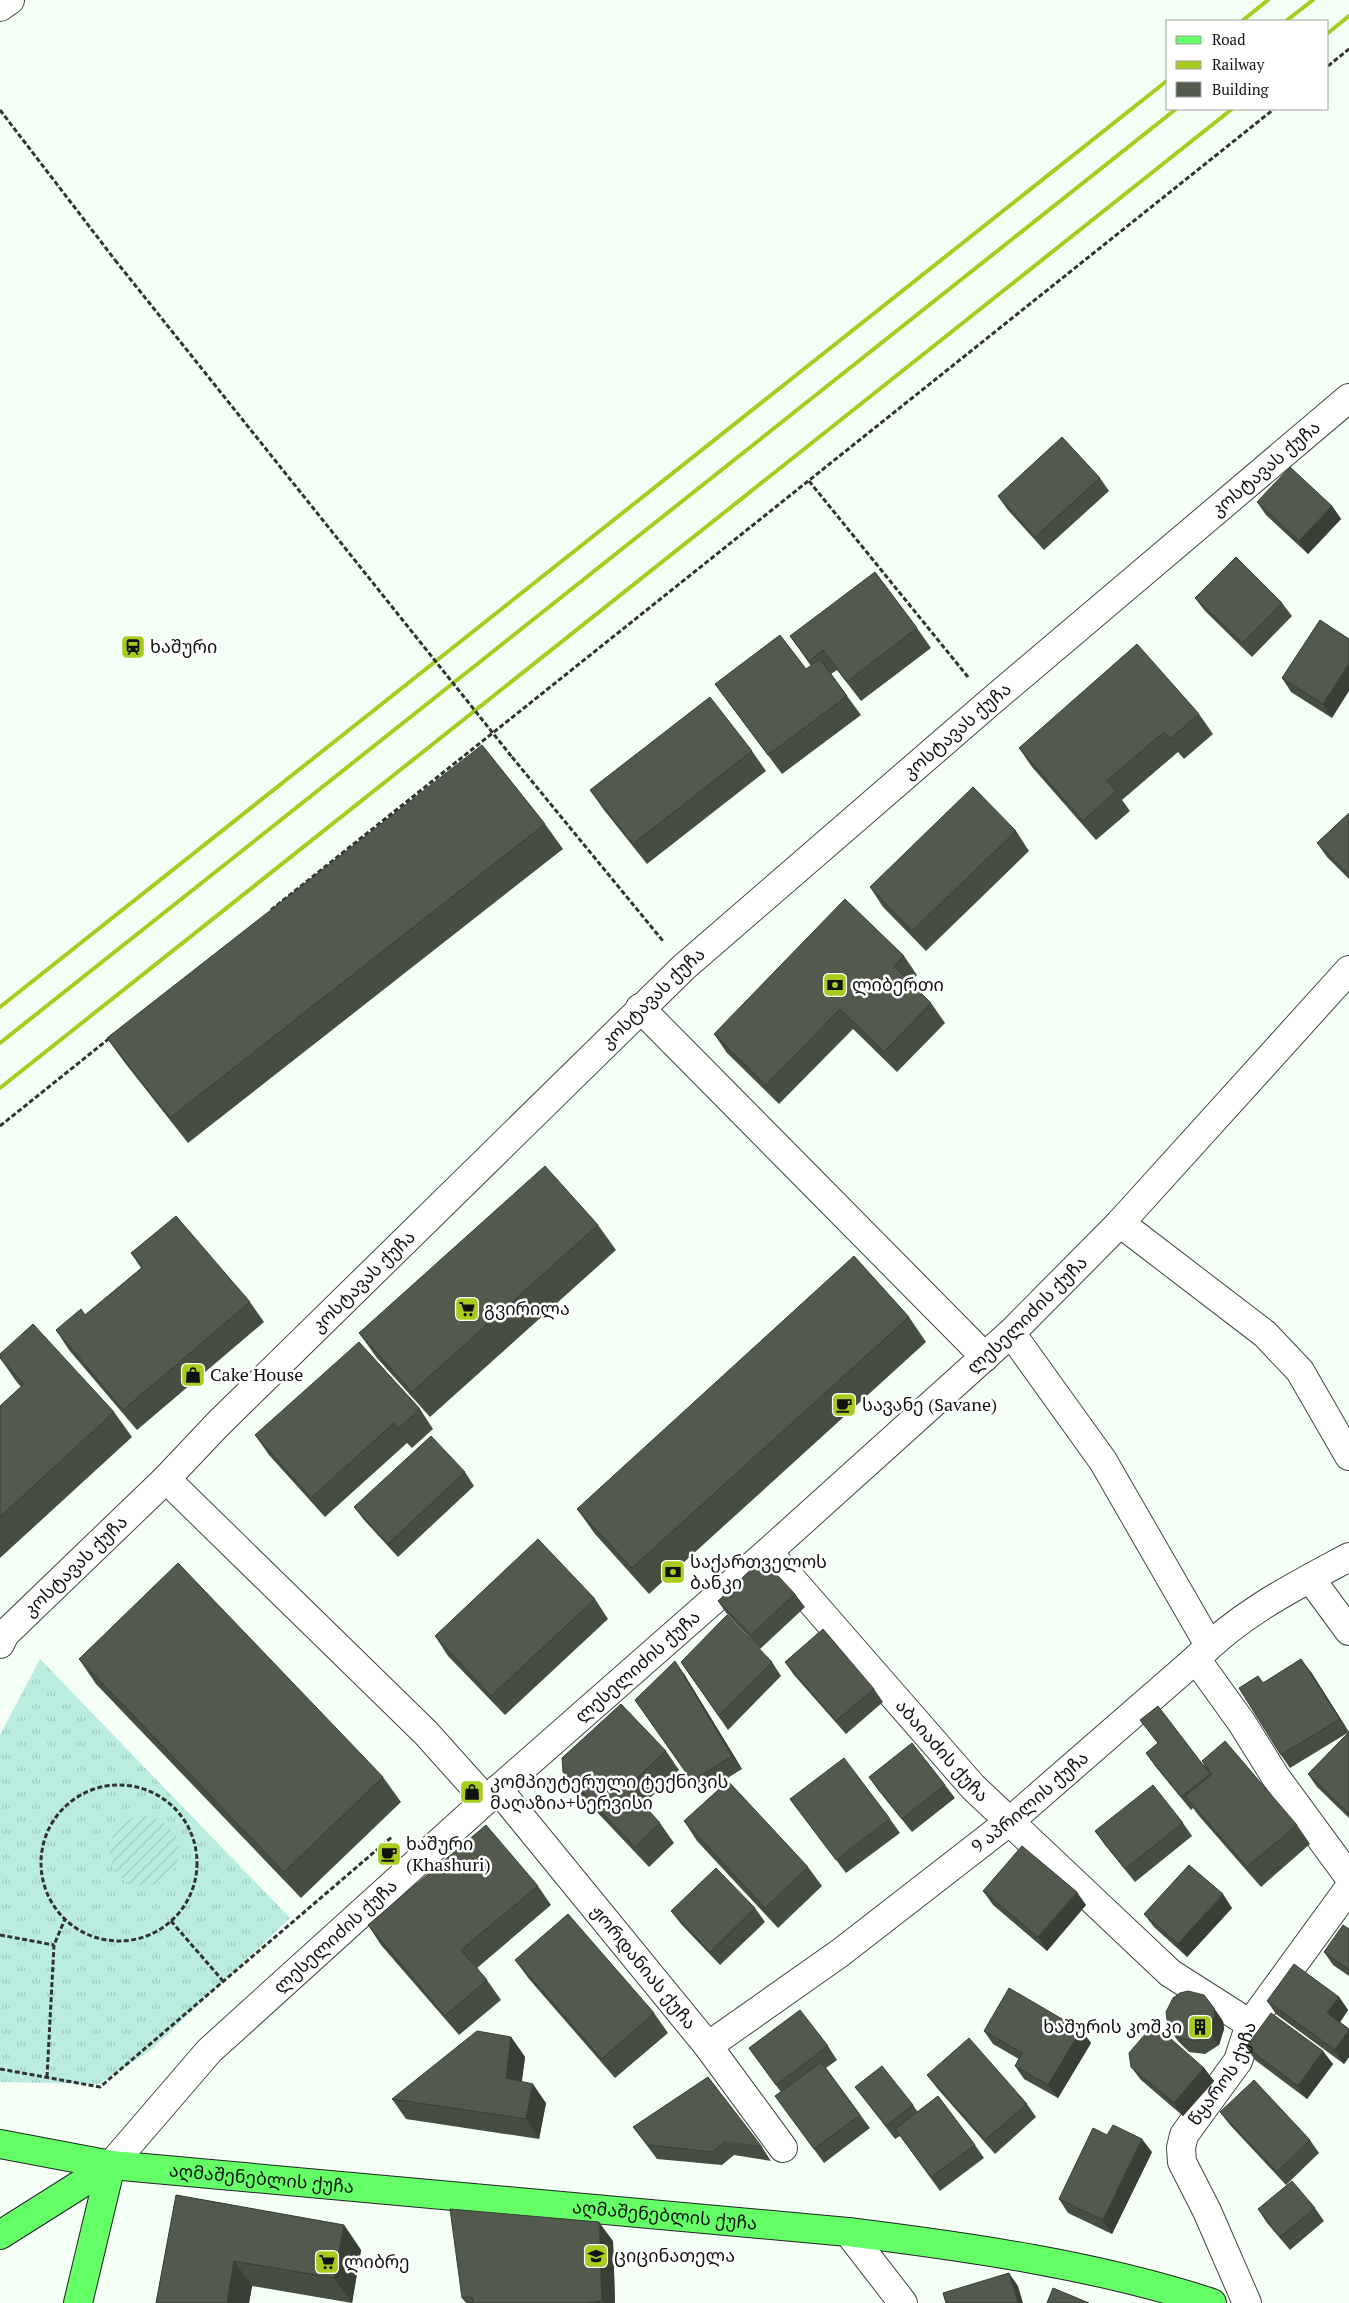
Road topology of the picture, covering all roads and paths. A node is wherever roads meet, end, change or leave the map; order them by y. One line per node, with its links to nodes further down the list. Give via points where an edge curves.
1 (1349, 49): 2 (path)
2 (1329, 65)
3 (0, 110): 9 (path, bridge, via 115,260)
4 (1273, 110): 6 (path)
5 (1349, 398): 7 (street, კოსტავას ქუჩა)
6 (809, 481): 7 (path); 8 (path)
7 (989, 703): 9 (street, კოსტავას ქუჩა)
8 (270, 911)
9 (684, 967): 11 (street, კოსტავას ქუჩა)
10 (1349, 970): 14 (street, ლესელიძის ქუჩა)
11 (640, 1008): 16 (street); 18 (street, კოსტავას ქუჩა)
12 (113, 1036): 13 (path)
13 (0, 1126)
14 (1120, 1223): 15 (street, ლესელიძის ქუჩა); 17 (street, via 1265,1334 1300,1371)
15 (1010, 1333): 16 (street, ლესელიძის ქუჩა); 24 (street, via 1103,1461)
16 (985, 1357): 19 (street, ლესელიძის ქუჩა)
17 (1349, 1456)
18 (166, 1479): 23 (street, კოსტავას ქუჩა); 25 (street, ჟორდანიას ქუჩა)
19 (768, 1552): 25 (street, ლესელიძის ქუჩა); 26 (street, აბაიაძის ქუჩა, via 973,1787)
20 (1349, 1557): 21 (street, 9 აპრილის ქუჩა)
21 (1310, 1578): 22 (street); 24 (street, 9 აპრილის ქუჩა, via 1262,1605)
22 (1349, 1630)
23 (2, 1637)
24 (1203, 1652): 26 (street, 9 აპრილის ქუჩა); 28 (street, via 1275,1776)
25 (492, 1794): 36 (street, ჟორდანიას ქუჩა); 41 (street, ლესელიძის ქუჩა, via 209,2052)
26 (1010, 1821): 35 (street, აბაიაძის ქუჩა, via 1170,1972); 36 (street, 9 აპრილის ქუჩა, via 840,1953)
27 (396, 1833): 34 (path)
28 (1349, 1878)
29 (1349, 1888): 35 (street, წყაროს ქუჩა)
30 (64, 1919): 31 (path, via 77,1930 102,1940 129,1941 155,1933); 31 (path, via 54,1907 43,1882 41,1856 48,1830 64,1808 87,1792 112,1786 139,1787 164,1799 183,1818 195,1842 198,1868 191,1894); 33 (path)
31 (171, 1921): 34 (path)
32 (0, 1935): 33 (path)
33 (54, 1945): 38 (path)
34 (224, 1981): 38 (path, via 100,2087)
35 (1250, 2024): 47 (street, წყაროს ქუჩა, via 1238,2061 1190,2126 1181,2148 1182,2162)
36 (708, 2046): 40 (street, ჟორდანიას ქუჩა)
37 (0, 2069): 38 (path)
38 (47, 2077)
39 (0, 2144): 41 (main road, აღმაშენებლის ქუჩა)
40 (783, 2148)
41 (110, 2166): 42 (main road, აღმაშენებლის ქუჩა); 43 (main road); 44 (main road)
42 (848, 2232): 45 (street); 46 (main road, აღმაშენებლის ქუჩა, via 1067,2265)
43 (0, 2234)
44 (78, 2303)
45 (903, 2303)
46 (1212, 2303)
47 (1246, 2303)

